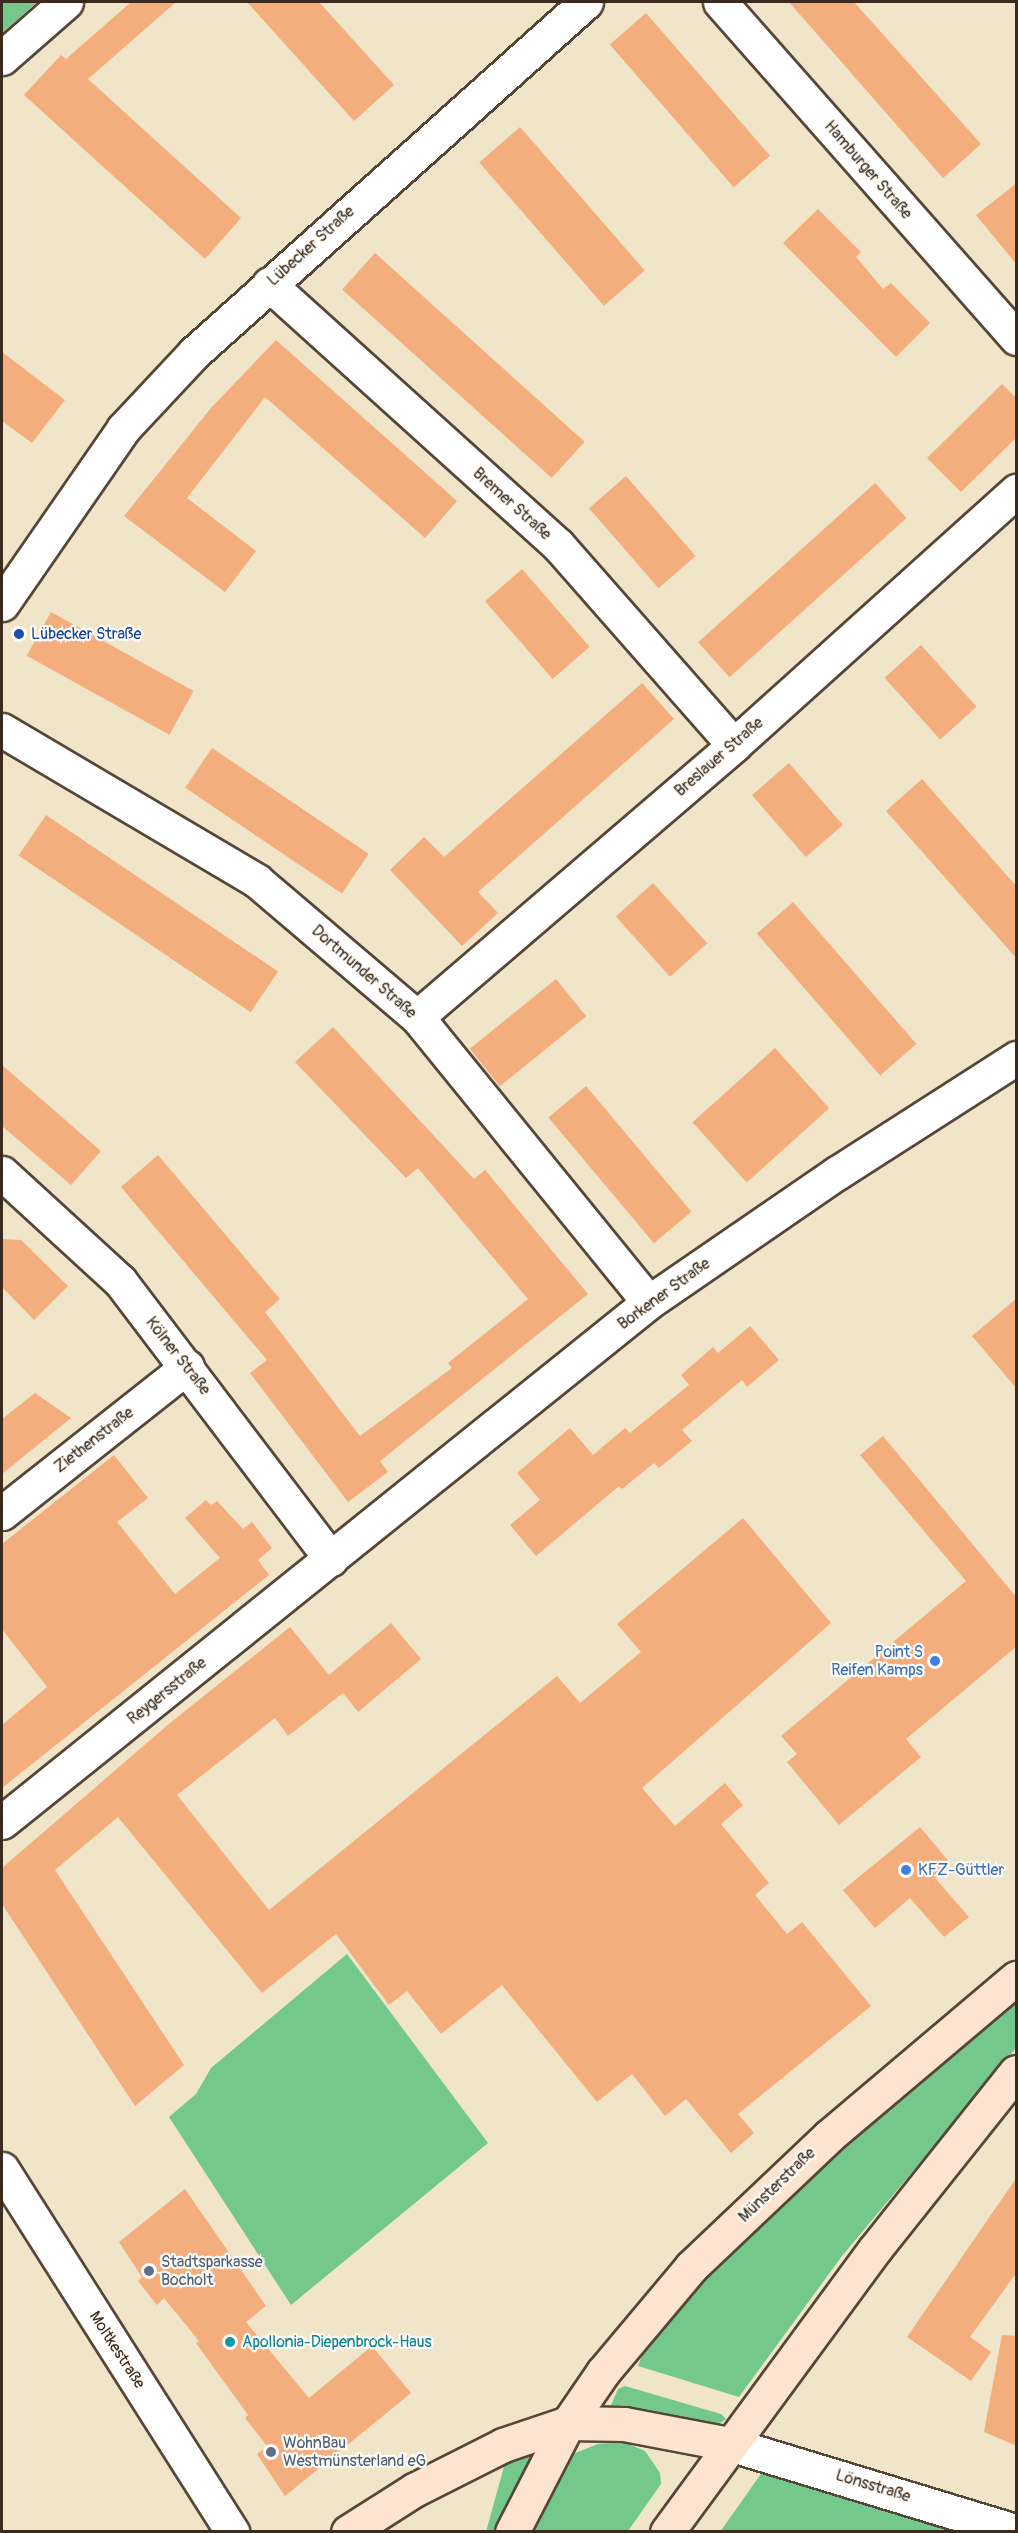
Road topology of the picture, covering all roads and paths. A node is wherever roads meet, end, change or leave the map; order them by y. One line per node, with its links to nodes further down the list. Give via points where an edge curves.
1 (66, 2): 4 (street)
2 (586, 2): 5 (street, Lübecker Straße)
3 (720, 2): 6 (street, Hamburger Straße)
4 (2, 58)
5 (269, 284): 8 (street, Lübecker Straße, via 194,353 123,429); 10 (street, Bremer Straße, via 558,545)
6 (1017, 338)
7 (1017, 491): 10 (street, Breslauer Straße)
8 (2, 604)
9 (2, 730): 11 (street, Dortmunder Straße, via 257,881)
10 (734, 745): 11 (street, Breslauer Straße)
11 (417, 1017): 14 (street, Dortmunder Straße)
12 (1017, 1058): 14 (street, Borkener Straße, via 837,1173)
13 (2, 1173): 15 (street, Kölner Straße, via 120,1281)
14 (649, 1302): 17 (street, Borkener Straße)
15 (187, 1367): 16 (street, Ziethenstraße); 17 (street, Kölner Straße)
16 (2, 1513)
17 (331, 1559): 18 (street, Reygersstraße)
18 (2, 1822)
19 (1017, 1978): 22 (main road, Münsterstraße, via 829,2136 691,2267 603,2372)
20 (1017, 2072): 23 (main road, via 875,2249)
21 (2, 2169): 25 (street, Moltkestraße)
22 (568, 2423): 23 (main road, via 624,2424); 26 (main road, via 503,2445 414,2490); 27 (main road, Münsterstraße)
23 (729, 2444): 24 (street, Lönsstraße); 28 (main road)
24 (1017, 2531)
25 (232, 2532)
26 (348, 2532)
27 (512, 2532)
28 (667, 2532)

